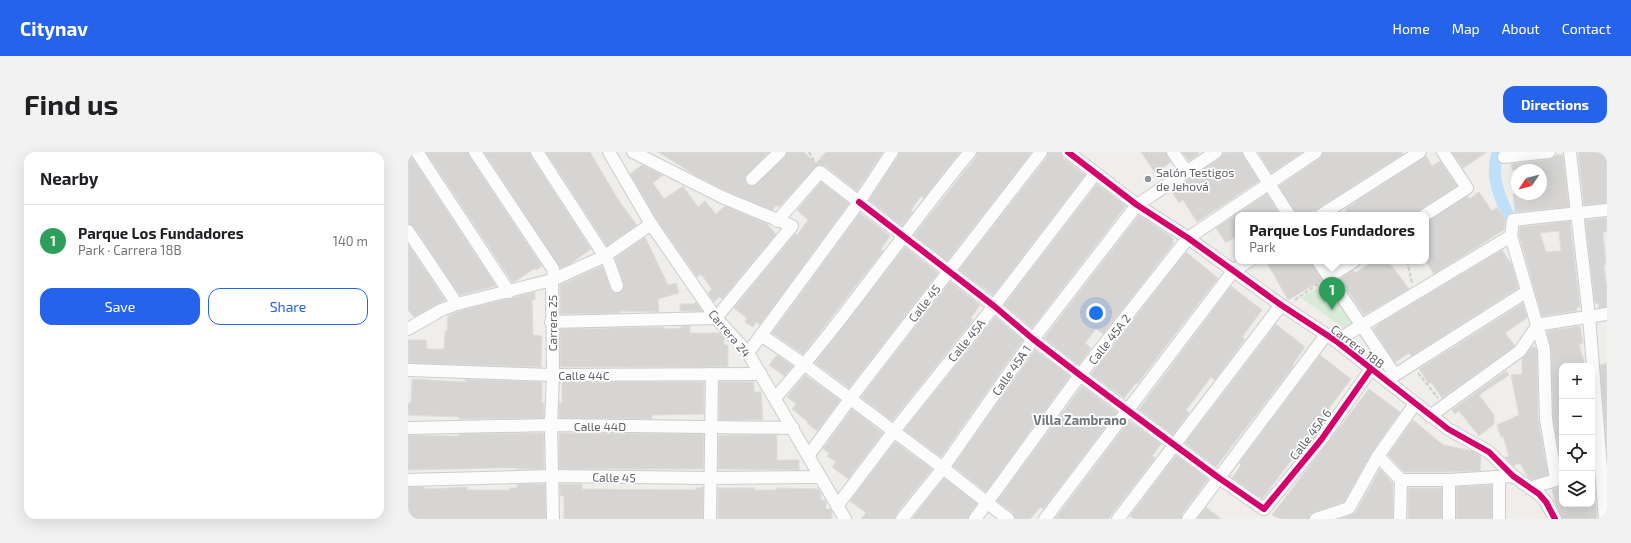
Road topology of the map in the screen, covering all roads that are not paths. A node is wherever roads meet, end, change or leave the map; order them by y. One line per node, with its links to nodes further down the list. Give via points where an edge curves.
1 (418, 152): 46 (street)
2 (475, 152): 43 (street)
3 (537, 152): 37 (street)
4 (609, 152): 32 (street, Carrera 24)
5 (633, 152): 31 (street, via 722,197)
6 (780, 152): 22 (street)
7 (892, 152): 24 (street)
8 (970, 152): 34 (street)
9 (1041, 152): 42 (street, Calle 45)
10 (1068, 152): 21 (street, Carrera 18B)
11 (1173, 152): 20 (street)
12 (1216, 152): 20 (street, Calle 45A 1)
13 (1249, 152): 23 (street)
14 (1316, 152): 23 (street, Calle 45A 2)
15 (1420, 152): 28 (street)
16 (1443, 152): 29 (street, via 1467,188)
17 (1549, 152): 19 (street)
18 (1570, 152): 30 (street)
19 (1504, 157)
20 (1186, 172): 25 (street, Calle 45A 1)
21 (1095, 174): 25 (street, Carrera 18B); 49 (street, Calle 45A)
22 (752, 179)
23 (1268, 183): 27 (street); 36 (street, Calle 45A 2)
24 (859, 202): 31 (street, via 820,172); 34 (street); 58 (street)
25 (1137, 205): 36 (street, Carrera 18B); 60 (street, Calle 45A 1)
26 (1607, 210): 30 (street)
27 (1287, 212)
28 (1326, 212)
29 (1429, 212)
30 (1577, 212): 35 (street, via 1513,220); 52 (street)
31 (777, 221): 53 (street, via 792,226)
32 (651, 224): 37 (street); 53 (street, Carrera 24)
33 (408, 231): 48 (street)
34 (904, 236): 42 (street); 62 (street)
35 (1511, 236): 47 (street); 55 (street)
36 (1188, 238): 41 (street, Carrera 18B); 68 (street, Calle 45A 2)
37 (605, 256): 43 (street); 45 (street)
38 (1244, 264): 41 (street)
39 (1320, 264): 44 (street)
40 (1349, 264): 44 (street)
41 (1234, 270): 50 (street, Carrera 18B); 73 (street)
42 (949, 271): 49 (street); 71 (street, Calle 45)
43 (552, 274): 46 (street); 54 (street, Carrera 25)
44 (1329, 277): 55 (street)
45 (617, 286)
46 (509, 292): 48 (street)
47 (1526, 292): 56 (street); 69 (street)
48 (457, 304): 57 (street)
49 (994, 306): 60 (street); 79 (street, Calle 45A)
50 (1282, 306): 59 (street, Carrera 18B); 80 (street)
51 (1607, 314): 52 (street)
52 (1589, 316): 56 (street); 83 (street)
53 (716, 318): 54 (street); 61 (street, Carrera 24)
54 (551, 322): 67 (street, Carrera 25)
55 (1361, 326): 59 (street); 69 (street)
56 (1537, 326): 74 (street, via 1520,351); 91 (street, via 1544,349 1546,419)
57 (409, 328)
58 (761, 334): 61 (street); 62 (street)
59 (1331, 338): 63 (street, Carrera 18B); 90 (street)
60 (1033, 339): 68 (street); 84 (street, Calle 45A 1)
61 (748, 353): 66 (street, Carrera 24)
62 (805, 365): 70 (street); 71 (street)
63 (1371, 369): 69 (street, Carrera 18B); 90 (street, Calle 45A 6, via 1321,440 1264,509)
64 (408, 370): 67 (street, Calle 44C)
65 (712, 374): 66 (street, Calle 44C); 67 (street, Calle 44C); 76 (street)
66 (761, 374): 70 (street, Carrera 24)
67 (552, 375): 75 (street, Carrera 25)
68 (1080, 375): 73 (street); 96 (street, Calle 45A 2)
69 (1391, 378): 72 (street, Carrera 18B)
70 (775, 398): 78 (street, Carrera 24)
71 (850, 399): 79 (street); 81 (street, Calle 45)
72 (1415, 404): 74 (street, Carrera 18B); 82 (street)
73 (1128, 410): 80 (street); 105 (street)
74 (1430, 416): 86 (street, Carrera 18B, via 1461,438 1489,452)
75 (551, 425): 76 (street, Calle 44D); 77 (street, Calle 44D); 85 (street, Carrera 25)
76 (711, 426): 78 (street, Calle 44D); 89 (street)
77 (408, 428)
78 (793, 428): 81 (street, Carrera 24)
79 (894, 431): 84 (street); 97 (street, Calle 45A)
80 (1174, 444): 90 (street); 106 (street)
81 (808, 456): 87 (street, Carrera 24)
82 (1378, 456): 93 (street); 98 (street)
83 (1600, 467): 113 (street)
84 (943, 468): 96 (street); 102 (street, Calle 45A 1)
85 (552, 476): 89 (street, Calle 45); 92 (street, Calle 45); 99 (street, Carrera 25)
86 (1513, 476): 88 (street); 95 (street, Carrera 18B)
87 (820, 477): 89 (street, Calle 45); 97 (street, Carrera 24)
88 (1499, 477): 94 (street); 111 (street)
89 (710, 478): 100 (street)
90 (1219, 478): 107 (street)
91 (1559, 478): 95 (street)
92 (408, 480)
93 (1401, 480): 94 (street); 109 (street)
94 (1449, 480): 110 (street)
95 (1530, 488): 112 (street, Carrera 18B, via 1546,502)
96 (987, 503): 103 (street, Calle 45A 2); 104 (street)
97 (838, 506): 101 (street, Carrera 24)
98 (1349, 513): 108 (street)
99 (553, 519)
100 (710, 519)
101 (845, 519)
102 (902, 519)
103 (975, 519)
104 (1008, 519)
105 (1045, 519)
106 (1118, 519)
107 (1188, 519)
108 (1316, 519)
109 (1400, 519)
110 (1449, 519)
111 (1499, 519)
112 (1555, 519)
113 (1605, 519)

